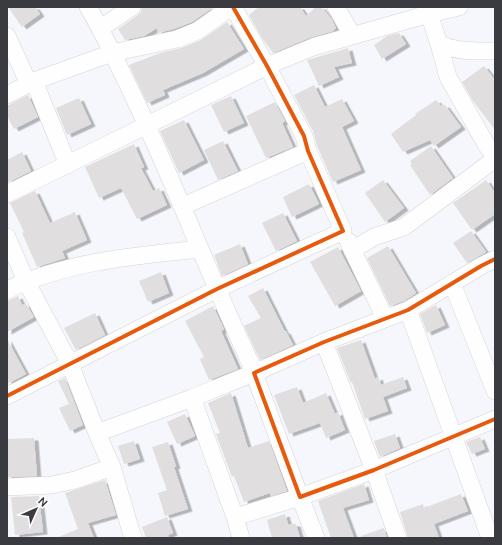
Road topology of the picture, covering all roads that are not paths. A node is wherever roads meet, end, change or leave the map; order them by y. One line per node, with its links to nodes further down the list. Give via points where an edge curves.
1 (88, 7): 8 (street)
2 (132, 7): 8 (street)
3 (228, 7): 13 (street, via 197,31 177,39)
4 (233, 7): 14 (street)
5 (336, 7): 9 (street)
6 (459, 7): 7 (street)
7 (427, 10): 9 (street); 11 (street)
8 (100, 28): 13 (street)
9 (352, 35): 14 (street, via 313,46)
10 (7, 36): 15 (street)
11 (439, 44): 12 (street, via 451,49); 19 (street, via 448,77)
12 (495, 51)
13 (112, 53): 15 (street); 17 (street)
14 (268, 66): 17 (street); 18 (street, via 304,136)
15 (32, 82): 16 (street); 20 (street)
16 (7, 96)
17 (147, 125): 20 (street); 22 (street)
18 (308, 151): 22 (street); 23 (street)
19 (495, 158): 26 (street, via 404,228 374,237)
20 (68, 165): 21 (street)
21 (7, 194)
22 (183, 206): 25 (street)
23 (344, 231): 26 (street); 30 (street)
24 (7, 237): 28 (street)
25 (200, 248): 28 (street, via 127,257 56,271); 30 (street)
26 (352, 250): 33 (street)
27 (495, 261): 29 (street)
28 (26, 281): 31 (street); 35 (street)
29 (452, 284): 32 (street); 37 (street)
30 (217, 289): 35 (street); 36 (street)
31 (7, 290)
32 (408, 310): 33 (street); 42 (street)
33 (385, 318): 34 (street)
34 (324, 342): 36 (street); 44 (street)
35 (70, 364): 38 (street); 41 (street)
36 (254, 373): 39 (street); 46 (street)
37 (495, 391)
38 (7, 396)
39 (192, 398): 41 (street); 47 (street)
40 (495, 419): 42 (street)
41 (97, 433): 43 (street)
42 (452, 437): 44 (street); 52 (street)
43 (112, 467): 45 (street, via 52,485); 48 (street)
44 (374, 470): 46 (street); 51 (street)
45 (7, 487)
46 (300, 496): 47 (street); 50 (street)
47 (235, 517): 49 (street)
48 (133, 538)
49 (241, 538)
50 (316, 538)
51 (398, 538)
52 (490, 538)

